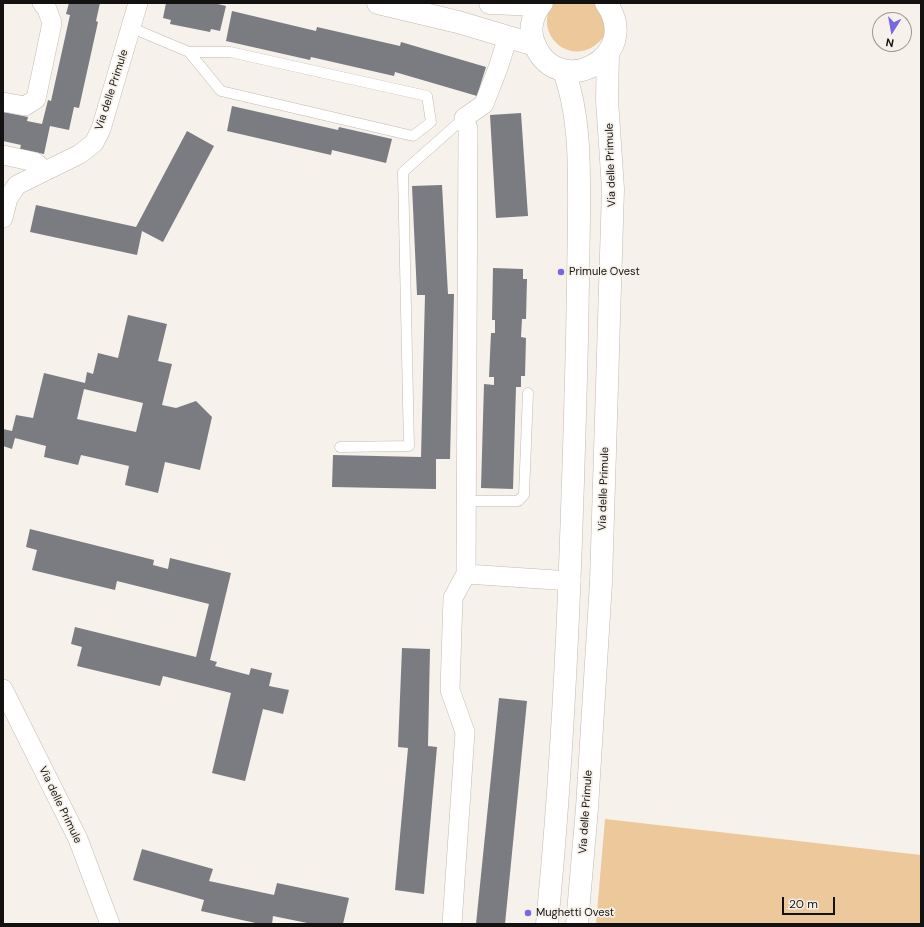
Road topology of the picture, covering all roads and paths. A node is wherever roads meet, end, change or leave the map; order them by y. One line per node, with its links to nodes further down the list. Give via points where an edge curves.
1 (42, 3): 13 (street, via 52,23 36,99 25,106)
2 (138, 3): 7 (street, Via delle Primule)
3 (378, 3): 8 (main road)
4 (490, 3): 5 (main road)
5 (541, 4): 9 (main road, via 532,22)
6 (610, 7): 11 (main road, via 616,28 614,41)
7 (132, 28): 10 (lane); 18 (street, Via delle Primule, via 101,129 94,143 80,154)
8 (508, 37): 9 (main road); 14 (street, via 484,104)
9 (535, 45): 12 (main road, via 545,61)
10 (189, 52): 15 (lane, via 230,52 427,96); 15 (lane, via 221,91 413,136)
11 (608, 53): 12 (main road, via 599,64 586,70); 25 (main road, Via delle Primule, via 607,100 613,189)
12 (564, 71): 24 (main road, via 575,109 579,162)
13 (3, 102)
14 (464, 118): 16 (lane); 22 (street, via 468,129)
15 (431, 122): 16 (lane)
16 (443, 137): 21 (lane, via 403,172 408,446)
17 (3, 156): 18 (street, via 35,162)
18 (46, 171): 19 (street, Via delle Primule, via 17,185 8,198)
19 (3, 218)
20 (528, 393): 22 (lane, via 524,494 518,501)
21 (340, 447)
22 (466, 501): 23 (street)
23 (466, 574): 24 (street); 28 (street, via 452,598 450,690 465,732)
24 (571, 581): 25 (main road); 29 (main road, via 565,699)
25 (601, 582): 30 (main road, Via delle Primule)
26 (3, 689): 27 (street, Via delle Primule, via 78,839)
27 (110, 924)
28 (452, 924)
29 (547, 924)
30 (577, 924)

